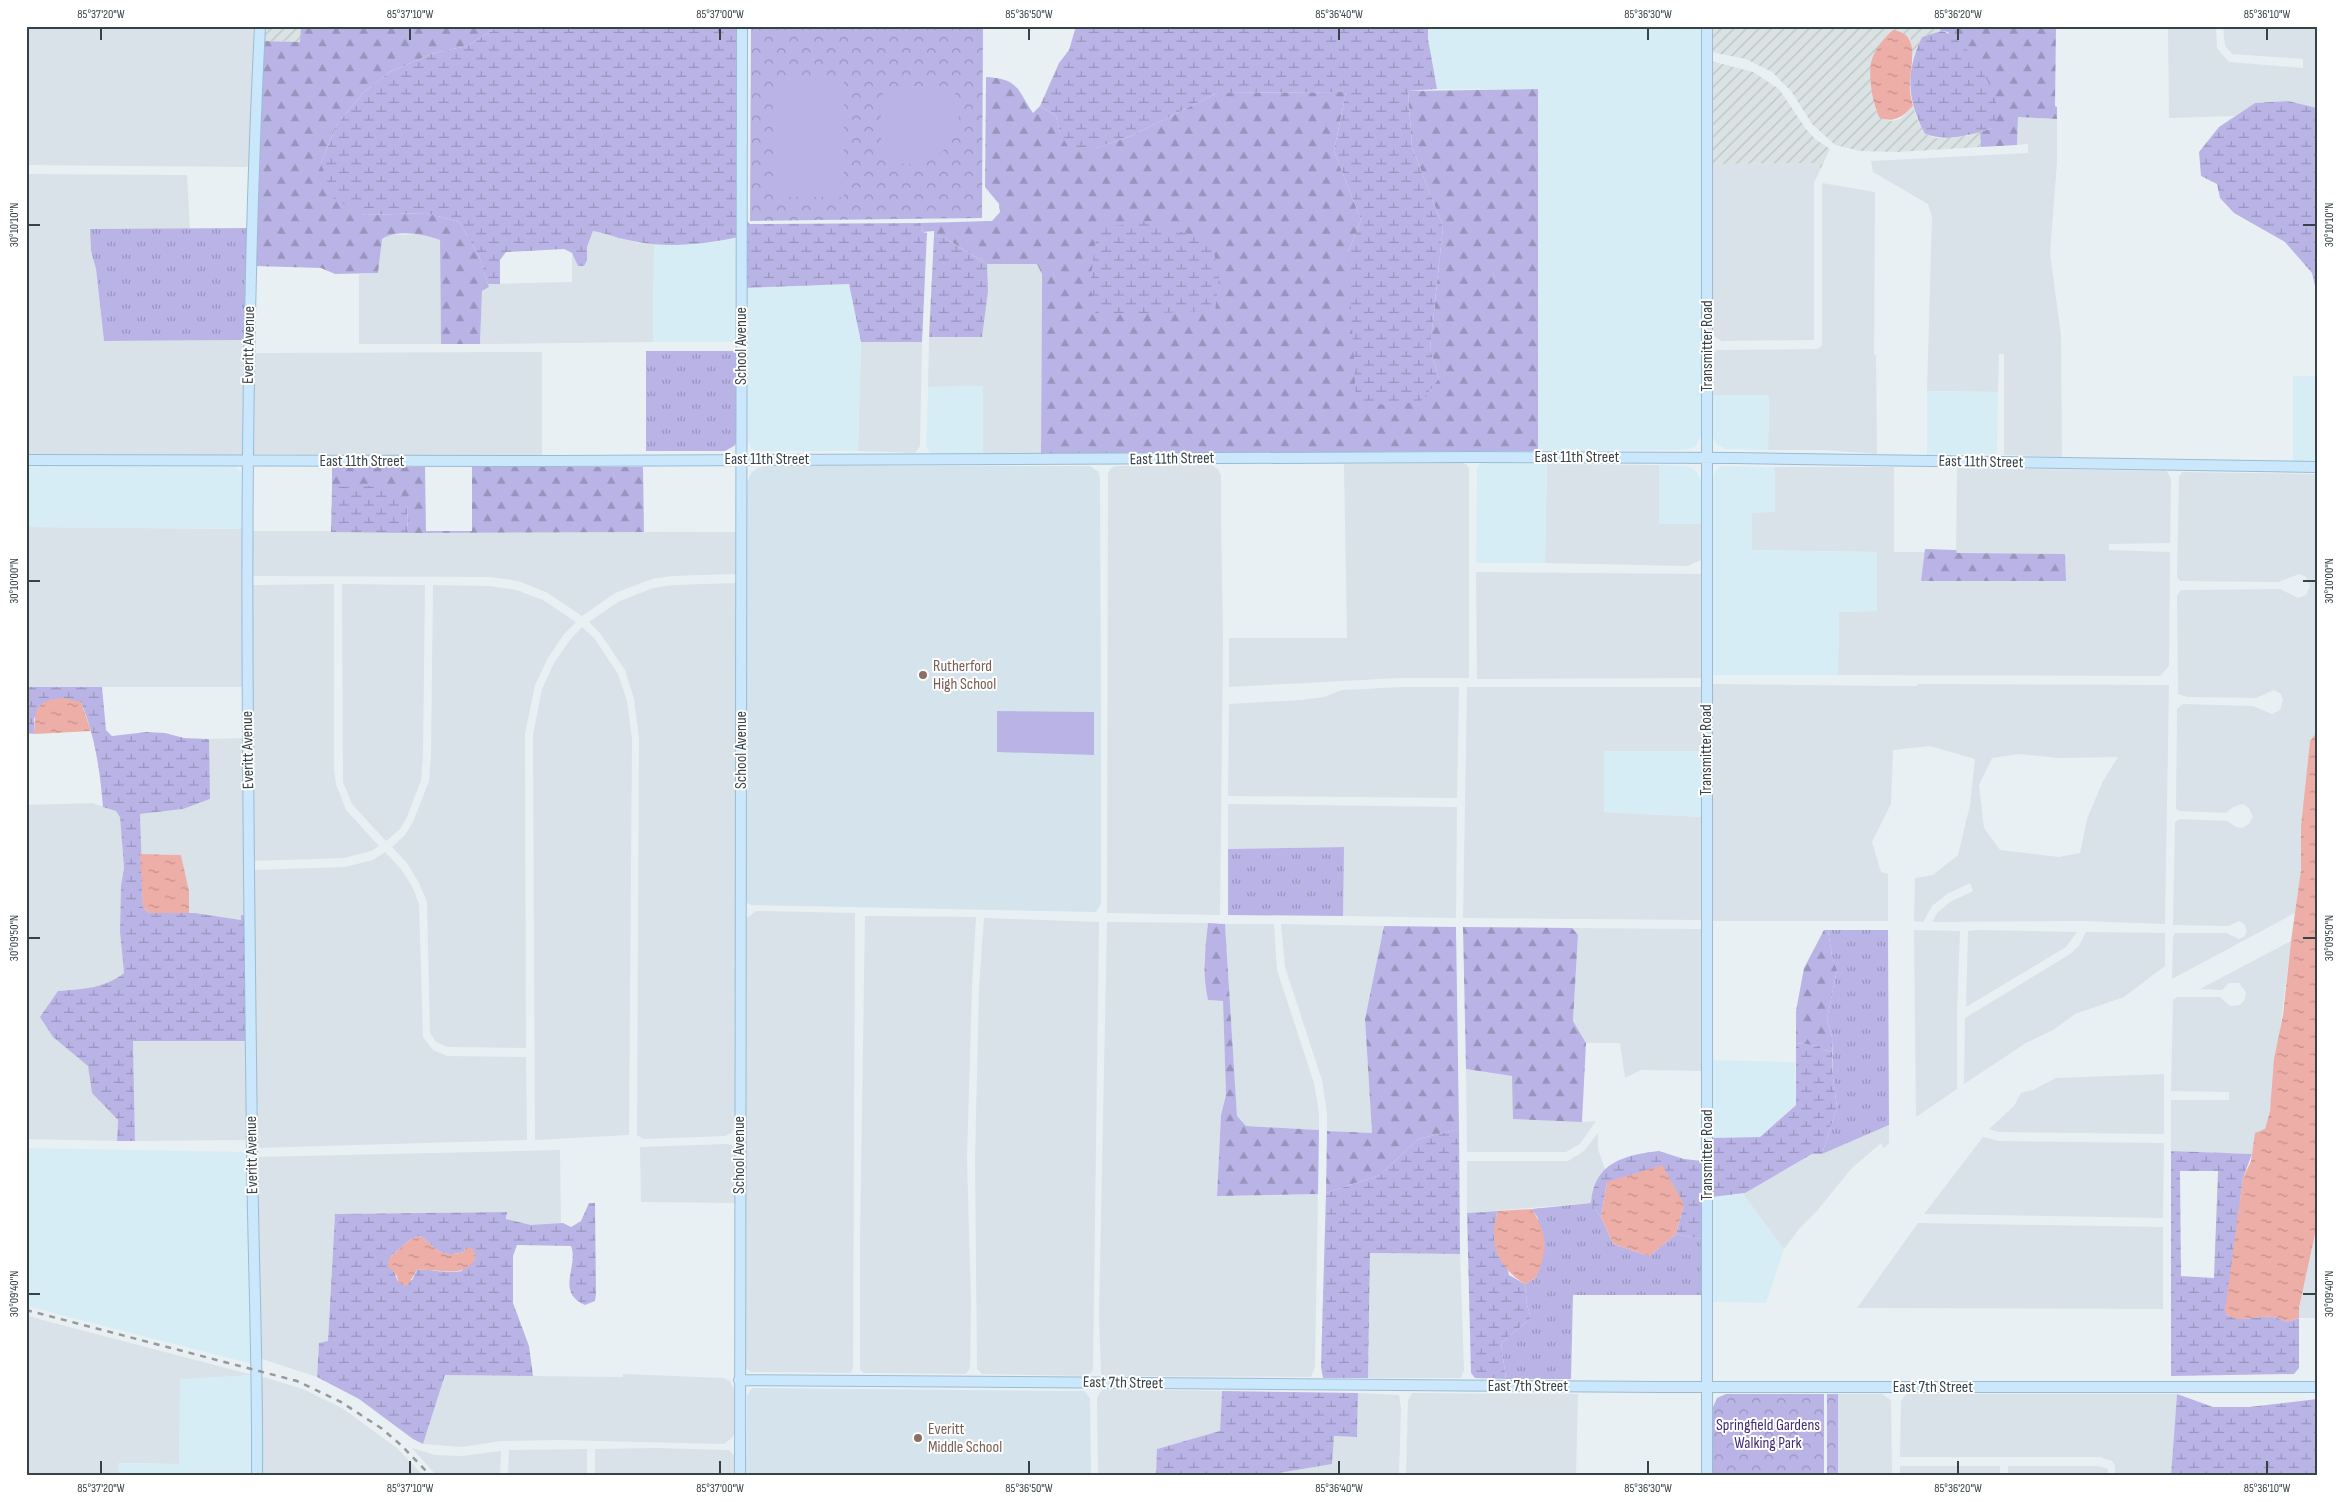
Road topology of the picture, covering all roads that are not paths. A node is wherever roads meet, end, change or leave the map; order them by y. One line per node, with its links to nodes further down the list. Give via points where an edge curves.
1 (260, 26): 7 (street, Everitt Avenue, via 252,201)
2 (742, 26): 5 (street, School Avenue)
3 (1707, 26): 4 (street, Transmitter Road)
4 (1707, 458): 5 (street, East 11th Street); 8 (street, East 11th Street); 10 (street, Transmitter Road)
5 (742, 459): 7 (street, East 11th Street); 9 (street, School Avenue)
6 (26, 460): 7 (street, East 11th Street)
7 (249, 461): 12 (street, Everitt Avenue, via 247,720)
8 (2317, 467)
9 (739, 1380): 10 (street, East 7th Street); 13 (street, School Avenue)
10 (1707, 1387): 11 (street, East 7th Street); 14 (street, Transmitter Road)
11 (2317, 1388)
12 (257, 1475)
13 (740, 1475)
14 (1707, 1475)

